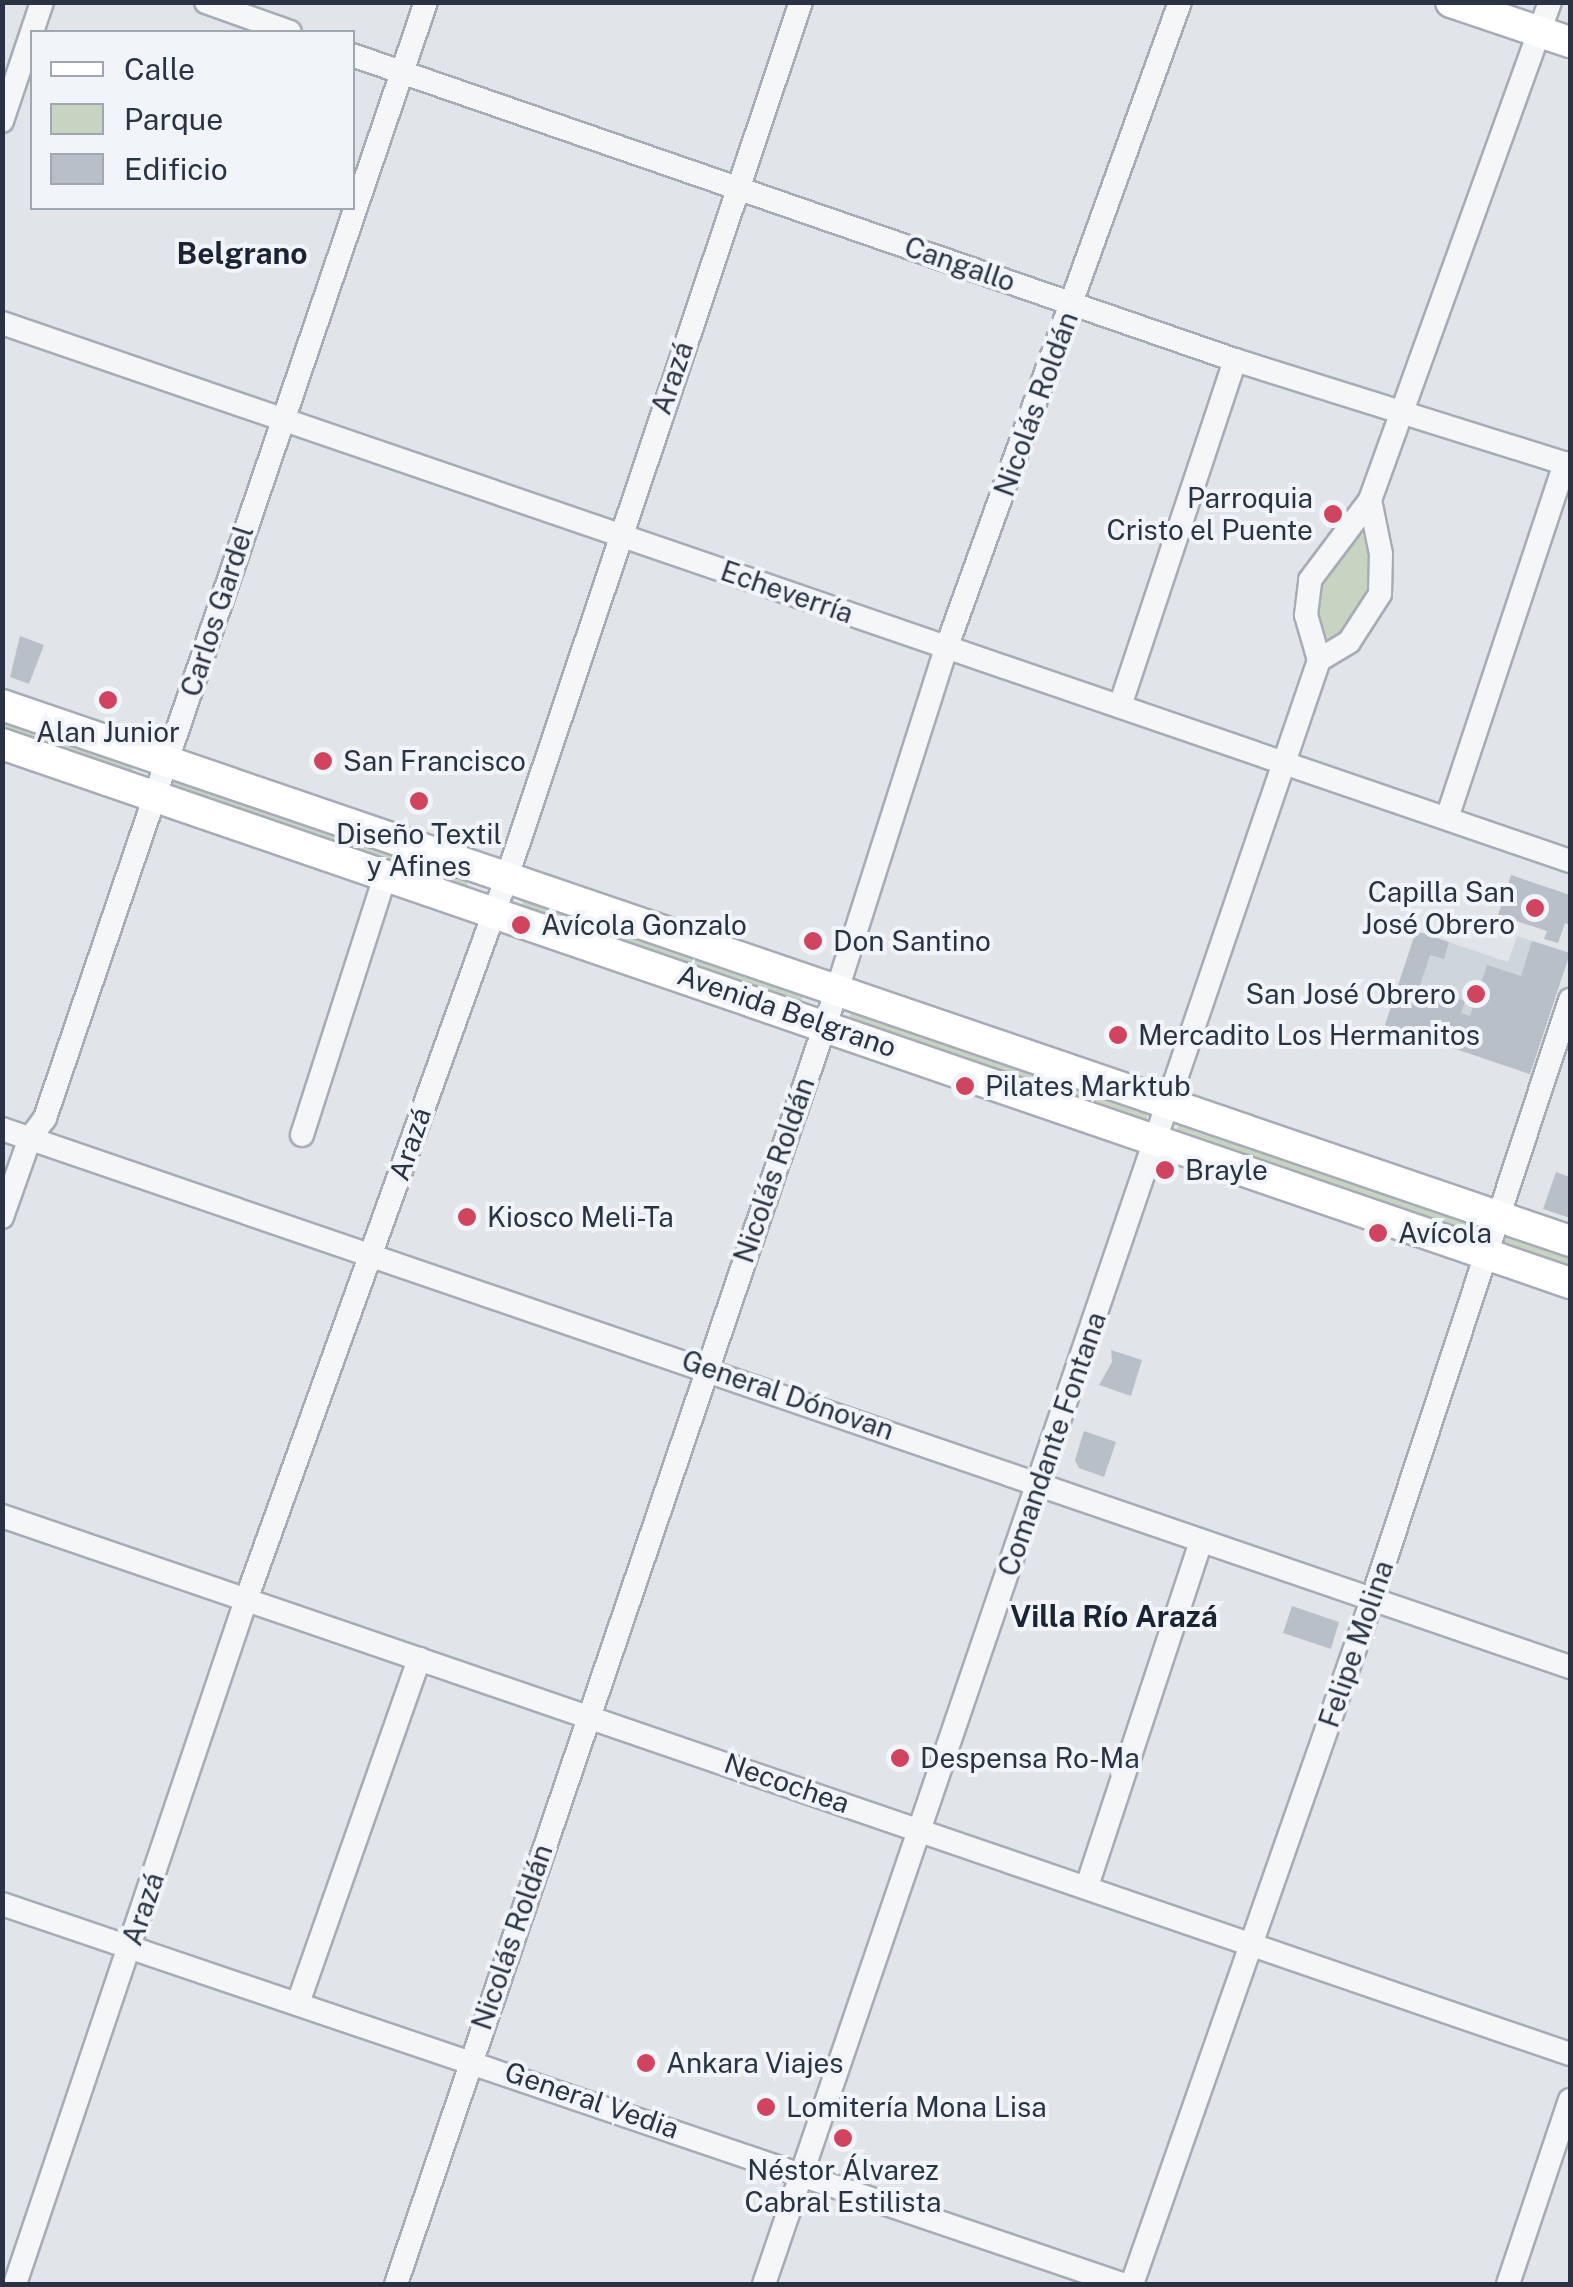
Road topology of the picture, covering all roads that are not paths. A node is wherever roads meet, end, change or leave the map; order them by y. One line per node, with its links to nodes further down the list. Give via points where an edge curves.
1 (42, 2): 8 (street)
2 (206, 2): 9 (street)
3 (426, 2): 14 (street, Carlos Gardel)
4 (800, 2): 16 (street, Arazá)
5 (1180, 2): 19 (street, Nicolás Roldán)
6 (1450, 2): 10 (main road)
7 (1550, 2): 10 (street)
8 (33, 30)
9 (284, 30)
10 (1539, 32): 12 (main road); 22 (street)
11 (30, 38): 15 (street)
12 (1570, 42)
13 (355, 56): 14 (street, Cangallo)
14 (402, 72): 16 (street, Cangallo); 17 (street, Carlos Gardel)
15 (2, 121)
16 (736, 187): 19 (street, Cangallo); 26 (street, Arazá)
17 (355, 206)
18 (354, 210): 23 (street, Carlos Gardel)
19 (1073, 303): 21 (street, Cangallo); 27 (street, Nicolás Roldán)
20 (2, 323): 23 (street, Echeverría)
21 (1234, 360): 22 (street, Cangallo); 30 (street)
22 (1405, 414): 24 (street, Cangallo); 25 (street)
23 (281, 418): 26 (street, Echeverría); 32 (street, Carlos Gardel)
24 (1568, 464): 35 (street)
25 (1370, 500): 28 (street, via 1310,580 1306,615); 28 (street, via 1381,554 1380,594 1349,642)
26 (619, 534): 27 (street, Echeverría); 38 (street, Arazá)
27 (947, 646): 30 (street, Echeverría); 40 (street, Nicolás Roldán)
28 (1319, 660): 33 (street, Comandante Fontana)
29 (2, 705): 32 (main road, Avenida Belgrano)
30 (1120, 706): 33 (street, Echeverría)
31 (2, 744): 34 (main road, Avenida Belgrano)
32 (167, 760): 34 (street, Carlos Gardel); 38 (main road, Avenida Belgrano)
33 (1285, 763): 35 (street, Echeverría); 43 (street, Comandante Fontana)
34 (152, 795): 37 (main road, Avenida Belgrano); 46 (street, Carlos Gardel, via 46,1118)
35 (1446, 818): 36 (street, Echeverría)
36 (1570, 860)
37 (386, 874): 39 (main road, Avenida Belgrano); 45 (street)
38 (508, 874): 39 (street, Arazá); 40 (main road, Avenida Belgrano)
39 (492, 911): 42 (main road, Avenida Belgrano); 52 (street, Arazá)
40 (838, 987): 42 (street, Nicolás Roldán); 43 (main road, Avenida Belgrano)
41 (1570, 1000): 48 (street, Felipe Molina)
42 (824, 1023): 47 (main road, Avenida Belgrano); 54 (street, Nicolás Roldán)
43 (1170, 1104): 47 (street, Comandante Fontana); 48 (main road, Avenida Belgrano)
44 (2, 1129): 46 (street, General Dónovan)
45 (302, 1135)
46 (30, 1138): 49 (street, Carlos Gardel); 52 (street, General Dónovan)
47 (1158, 1140): 51 (main road, Avenida Belgrano); 55 (street, Comandante Fontana)
48 (1499, 1215): 50 (main road, Avenida Belgrano); 51 (street, Felipe Molina)
49 (2, 1217)
50 (1570, 1242)
51 (1486, 1254): 53 (main road, Avenida Belgrano); 59 (street, Felipe Molina)
52 (371, 1255): 54 (street, General Dónovan); 58 (street, Arazá)
53 (1570, 1283)
54 (708, 1366): 55 (street, General Dónovan); 62 (street, Nicolás Roldán)
55 (1038, 1484): 57 (street, General Dónovan); 63 (street, Comandante Fontana)
56 (2, 1516): 58 (street, Necochea)
57 (1201, 1541): 59 (street, General Dónovan); 64 (street)
58 (246, 1600): 60 (street, Necochea); 66 (street, Arazá)
59 (1372, 1600): 61 (street, General Dónovan); 67 (street, Felipe Molina)
60 (419, 1658): 62 (street, Necochea); 68 (street)
61 (1570, 1667)
62 (588, 1713): 63 (street, Necochea); 70 (street, Nicolás Roldán)
63 (922, 1831): 64 (street, Necochea); 72 (street, Comandante Fontana)
64 (1087, 1886): 67 (street, Necochea)
65 (2, 1904): 66 (street, General Vedia)
66 (131, 1944): 68 (street, General Vedia); 73 (street, Arazá)
67 (1253, 1946): 69 (street, Necochea); 77 (street, Felipe Molina)
68 (298, 2003): 70 (street, General Vedia)
69 (1570, 2054)
70 (471, 2058): 72 (street, General Vedia); 74 (street, Nicolás Roldán)
71 (1570, 2100): 78 (street)
72 (800, 2172): 75 (street, Comandante Fontana); 76 (street, General Vedia)
73 (15, 2284)
74 (396, 2284)
75 (764, 2284)
76 (1122, 2284)
77 (1132, 2284)
78 (1508, 2284)

